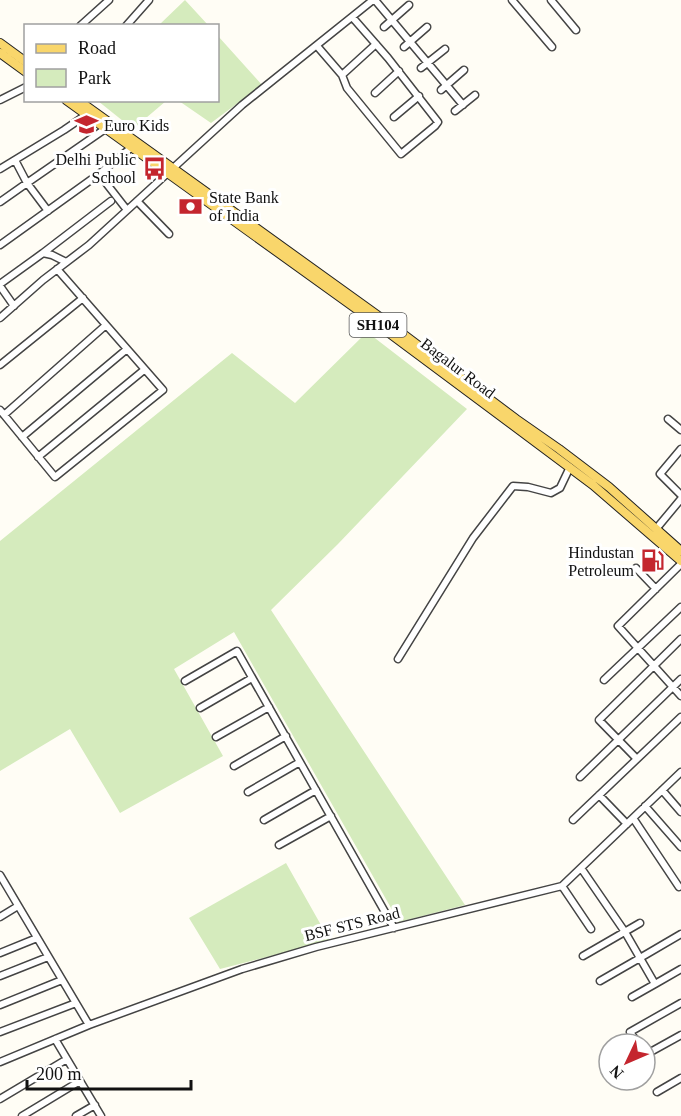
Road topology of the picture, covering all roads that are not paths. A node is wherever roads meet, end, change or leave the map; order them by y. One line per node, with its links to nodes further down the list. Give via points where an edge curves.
1 (149, 0): 10 (street)
2 (374, 0): 7 (street); 8 (street)
3 (513, 0): 19 (street)
4 (551, 0): 13 (street)
5 (107, 1): 9 (street)
6 (410, 5): 8 (street)
7 (353, 18): 16 (street); 17 (street)
8 (392, 20): 11 (street); 14 (street)
9 (82, 24)
10 (128, 24)
11 (384, 27)
12 (427, 27): 14 (street)
13 (576, 30)
14 (410, 42): 18 (street); 23 (street)
15 (0, 44): 22 (main road)
16 (376, 44): 27 (street); 28 (street)
17 (317, 46): 28 (street); 45 (street, via 242,105)
18 (404, 47)
19 (552, 47)
20 (445, 49): 23 (street)
21 (0, 54): 26 (main road)
22 (24, 61)
23 (428, 63): 24 (street); 29 (street)
24 (421, 68)
25 (464, 70): 29 (street)
26 (24, 71)
27 (399, 72): 31 (street); 33 (street)
28 (342, 75): 33 (street, via 347,88 401,154 438,122)
29 (443, 87): 37 (street)
30 (24, 88): 34 (street)
31 (375, 93)
32 (475, 95): 37 (street)
33 (418, 96): 40 (street)
34 (0, 100)
35 (69, 102): 39 (main road, Bagalur Road / SH104)
36 (81, 102): 45 (main road, Bagalur Road / SH104)
37 (463, 105): 38 (street)
38 (455, 111)
39 (86, 115): 41 (main road, Bagalur Road / SH104); 43 (street)
40 (394, 117)
41 (105, 129): 42 (main road, Bagalur Road / SH104); 47 (street)
42 (132, 147): 45 (main road, Bagalur Road / SH104); 46 (street)
43 (15, 159): 44 (street); 47 (street)
44 (0, 169)
45 (170, 171): 49 (street); 60 (main road, Bagalur Road / SH104)
46 (99, 174): 51 (street); 52 (street)
47 (27, 183): 50 (street); 52 (street)
48 (111, 201): 55 (street)
49 (137, 201): 51 (street); 53 (street)
50 (0, 202)
51 (127, 210): 56 (street)
52 (48, 211): 54 (street)
53 (169, 234)
54 (0, 245)
55 (43, 253): 56 (street); 58 (street)
56 (66, 262): 57 (street)
57 (57, 269): 59 (street); 61 (street)
58 (0, 285): 61 (street)
59 (83, 298): 63 (street); 65 (street)
60 (357, 305): 73 (main road, Bagalur Road / SH104); 75 (main road, Bagalur Road / SH104, via 559,449)
61 (14, 306): 62 (street)
62 (0, 318)
63 (106, 325): 64 (street); 67 (street)
64 (127, 349): 66 (street); 70 (street)
65 (0, 365)
66 (144, 370): 72 (street); 72 (street, via 163,390 55,477)
67 (2, 413): 70 (street)
68 (668, 419): 69 (street)
69 (681, 430)
70 (22, 437): 72 (street)
71 (681, 449): 74 (street, via 660,474)
72 (38, 457)
73 (570, 467): 77 (main road, Bagalur Road / SH104); 83 (street, via 560,488 551,493 513,486 472,538)
74 (681, 497): 75 (street)
75 (656, 529): 76 (main road, Bagalur Road / SH104)
76 (681, 551)
77 (681, 562): 79 (street)
78 (636, 568): 79 (street)
79 (656, 589): 82 (street, via 618,626)
80 (681, 607): 82 (street)
81 (681, 639): 84 (street)
82 (638, 648): 84 (street); 86 (street)
83 (398, 659)
84 (654, 666): 89 (street); 96 (street, via 599,720)
85 (252, 678): 88 (street, via 237,651); 91 (street); 92 (street)
86 (604, 680)
87 (681, 680): 89 (street)
88 (185, 681)
89 (673, 687): 90 (street); 96 (street)
90 (681, 696)
91 (200, 708)
92 (269, 708): 94 (street); 95 (street)
93 (681, 717): 97 (street)
94 (286, 736): 98 (street); 99 (street)
95 (216, 737)
96 (618, 740): 97 (street); 101 (street)
97 (637, 759): 105 (street)
98 (300, 762): 102 (street); 104 (street)
99 (234, 766)
100 (681, 772): 103 (street, BSF STS Road)
101 (580, 777)
102 (316, 790): 108 (street); 110 (street)
103 (662, 790): 106 (street, BSF STS Road); 107 (street)
104 (248, 792)
105 (599, 795): 111 (street); 112 (street)
106 (645, 806): 109 (street, BSF STS Road); 114 (street)
107 (681, 812)
108 (331, 816): 113 (street); 123 (street)
109 (633, 818): 112 (street, BSF STS Road); 119 (street)
110 (264, 820)
111 (573, 820)
112 (627, 824): 115 (street, BSF STS Road)
113 (279, 845)
114 (681, 847)
115 (581, 868): 118 (street, BSF STS Road); 125 (street)
116 (0, 875): 117 (street)
117 (3, 886): 120 (street)
118 (562, 886): 123 (street, BSF STS Road); 124 (street)
119 (680, 886)
120 (18, 906): 121 (street); 127 (street)
121 (0, 917)
122 (640, 924): 125 (street)
123 (394, 928): 141 (street, BSF STS Road, via 242,969)
124 (591, 929)
125 (625, 932): 129 (street); 131 (street)
126 (681, 934): 131 (street)
127 (37, 938): 128 (street); 130 (street)
128 (0, 953)
129 (584, 956)
130 (48, 957): 133 (street); 134 (street)
131 (640, 958): 135 (street); 136 (street)
132 (681, 969): 136 (street)
133 (0, 976)
134 (62, 980): 138 (street); 140 (street)
135 (600, 981)
136 (655, 984): 137 (street)
137 (632, 997)
138 (76, 1003): 141 (street); 142 (street)
139 (681, 1003): 143 (street)
140 (0, 1005)
141 (89, 1025): 145 (street, BSF STS Road)
142 (0, 1032)
143 (630, 1032)
144 (681, 1035): 146 (street)
145 (55, 1039): 147 (street); 148 (street, BSF STS Road)
146 (657, 1048)
147 (67, 1059): 150 (street); 152 (street)
148 (0, 1062)
149 (681, 1078): 151 (street)
150 (80, 1081): 153 (street); 154 (street)
151 (657, 1092)
152 (0, 1099)
153 (95, 1105): 155 (street); 156 (street)
154 (22, 1116)
155 (76, 1116)
156 (101, 1116)

